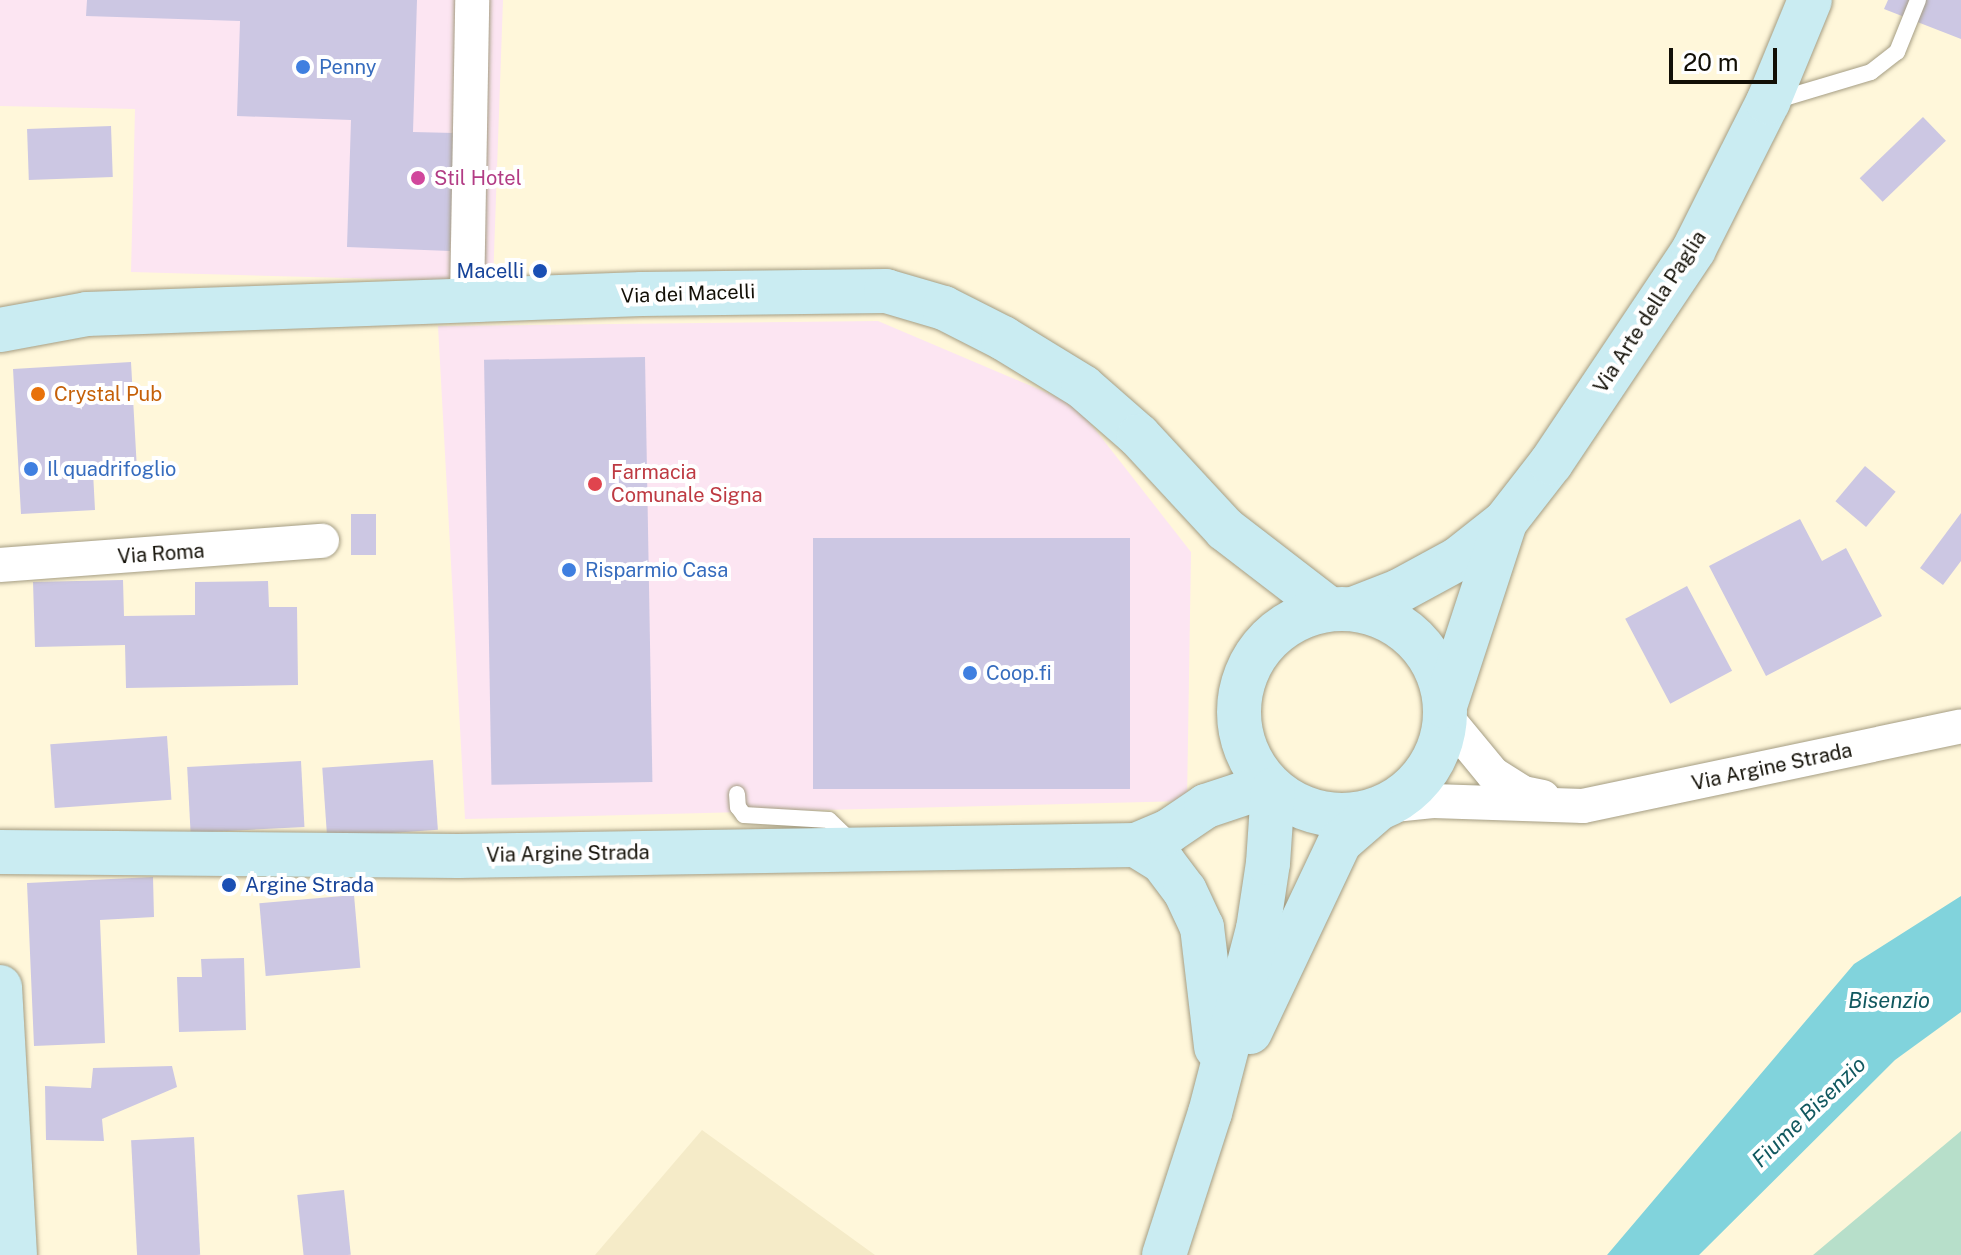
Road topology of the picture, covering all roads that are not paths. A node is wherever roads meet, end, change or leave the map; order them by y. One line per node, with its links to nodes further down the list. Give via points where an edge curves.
1 (472, 0): 6 (street)
2 (1810, 0): 4 (main road, Via Arte della Paglia)
3 (1918, 0): 4 (lane, via 1897,52 1871,72)
4 (1768, 102): 9 (main road, Via Arte della Paglia, via 1694,249 1551,463)
5 (0, 294): 7 (main road, Via dei Macelli, via 24,307)
6 (467, 301): 7 (main road, Via dei Macelli); 12 (main road, Via dei Macelli, via 851,289 886,291 944,308 1083,387 1139,436 1225,529)
7 (70, 315): 8 (main road, Via dei Macelli)
8 (0, 330)
9 (1505, 522): 12 (main road, via 1458,559 1399,591); 13 (main road)
10 (322, 541): 11 (street, Via Roma)
11 (0, 565)
12 (1341, 609): 13 (main road, via 1377,615 1408,632 1431,659); 15 (main road, via 1296,619 1269,638 1245,676 1239,698 1240,732 1251,764)
13 (1445, 712): 17 (street, Via Argine Strada, via 1493,774 1523,793); 18 (main road, via 1440,747 1426,773 1405,795)
14 (1961, 726): 17 (street, Via Argine Strada)
15 (1273, 790): 18 (main road, via 1322,814); 19 (main road, via 1206,806); 23 (main road, via 1258,929)
16 (737, 794): 20 (lane, via 744,815 829,820)
17 (1583, 806): 18 (street, Via Argine Strada, via 1433,801)
18 (1381, 808): 23 (main road, via 1340,842)
19 (1136, 845): 20 (main road, Via Argine Strada); 23 (main road, via 1163,862 1202,927)
20 (859, 848): 21 (main road, Via Argine Strada, via 458,856)
21 (0, 852)
22 (0, 987): 24 (main road)
23 (1215, 1093): 25 (main road)
24 (15, 1255)
25 (1164, 1255)

